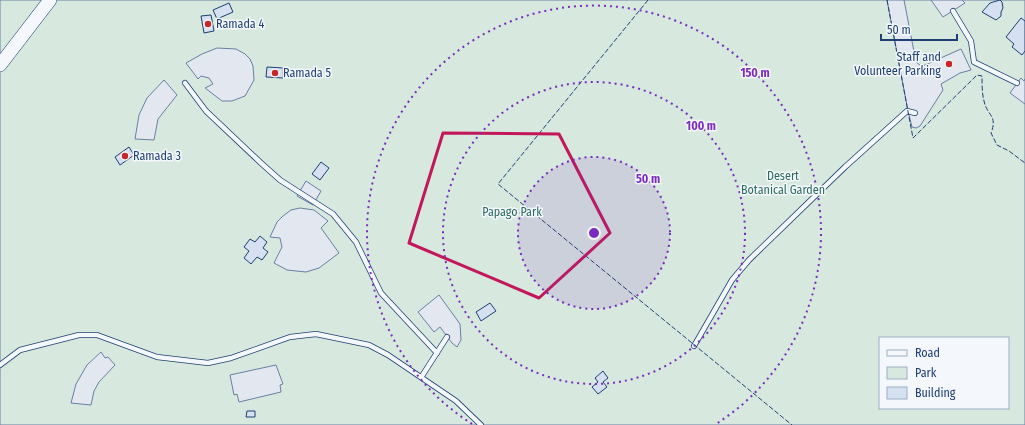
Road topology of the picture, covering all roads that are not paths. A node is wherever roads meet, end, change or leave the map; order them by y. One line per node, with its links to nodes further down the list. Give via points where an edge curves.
1 (50, 0): 5 (main road)
2 (953, 11): 3 (lane, via 971,41)
3 (974, 62): 4 (lane); 7 (lane)
4 (968, 64)
5 (0, 65)
6 (185, 82): 11 (lane, via 206,111 261,164 280,180 333,214 356,242 382,293)
7 (1017, 83)
8 (915, 113): 10 (lane, via 907,111 845,166 758,250 732,280)
9 (447, 337): 11 (lane)
10 (694, 346)
11 (437, 353): 13 (lane)
12 (0, 365): 13 (lane, via 20,350 79,335 97,335 157,357 208,363 231,358 290,337 316,334 369,345)
13 (422, 376): 14 (lane, via 456,401)
14 (481, 425)

